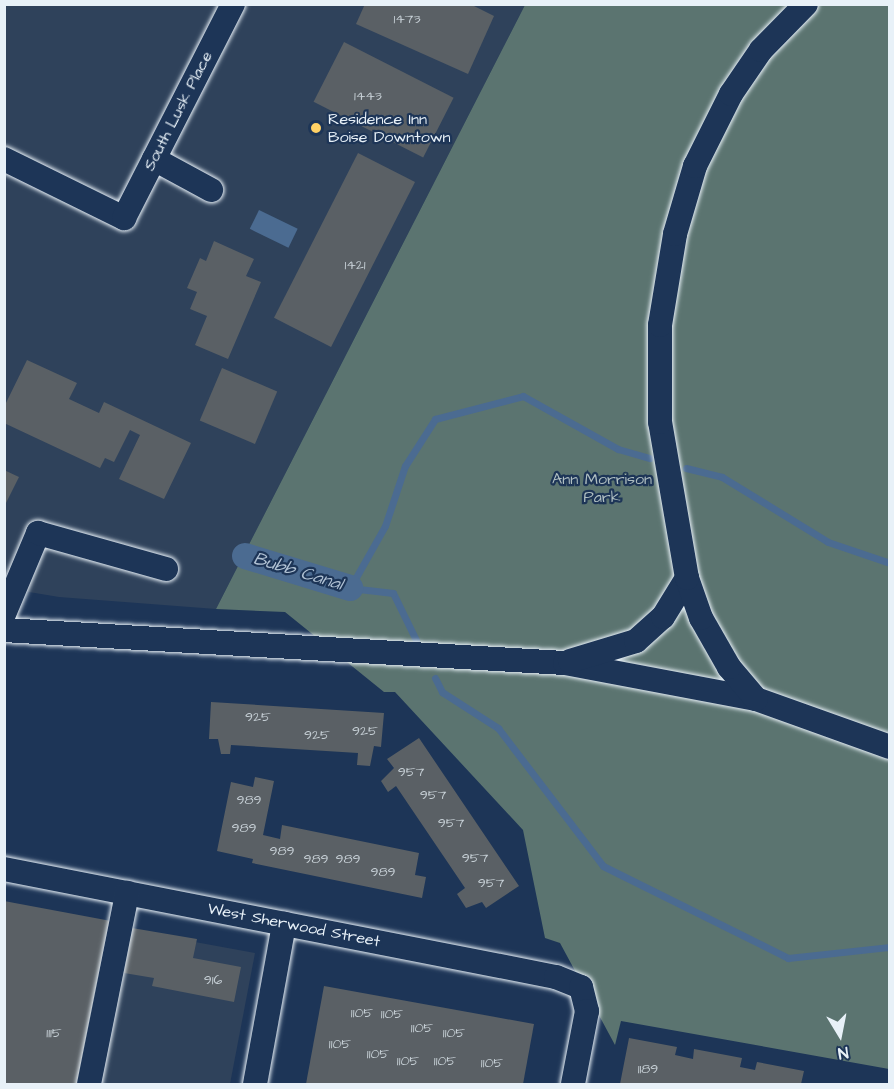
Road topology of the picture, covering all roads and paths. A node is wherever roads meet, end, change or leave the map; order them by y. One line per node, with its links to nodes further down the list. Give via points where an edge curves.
1 (233, 4): 4 (street, South Lusk Place)
2 (806, 4): 7 (street, via 761,50 731,94 695,166 675,234 660,325 660,422)
3 (4, 159): 4 (street, South Lusk Place, via 124,218)
4 (154, 159): 5 (street)
5 (211, 190)
6 (166, 569): 8 (street, via 38,533)
7 (687, 578): 10 (street, via 663,617 636,641); 11 (street, via 701,618 729,667)
8 (4, 614)
9 (4, 630): 10 (street)
10 (565, 663): 11 (street)
11 (756, 699): 12 (street)
12 (890, 747)
13 (4, 869): 14 (street, West Sherwood Street)
14 (127, 893): 15 (street, West Sherwood Street); 16 (street)
15 (284, 924): 17 (street); 18 (street, West Sherwood Street, via 556,976 581,987 587,1011)
16 (89, 1084)
17 (255, 1084)
18 (573, 1084)

